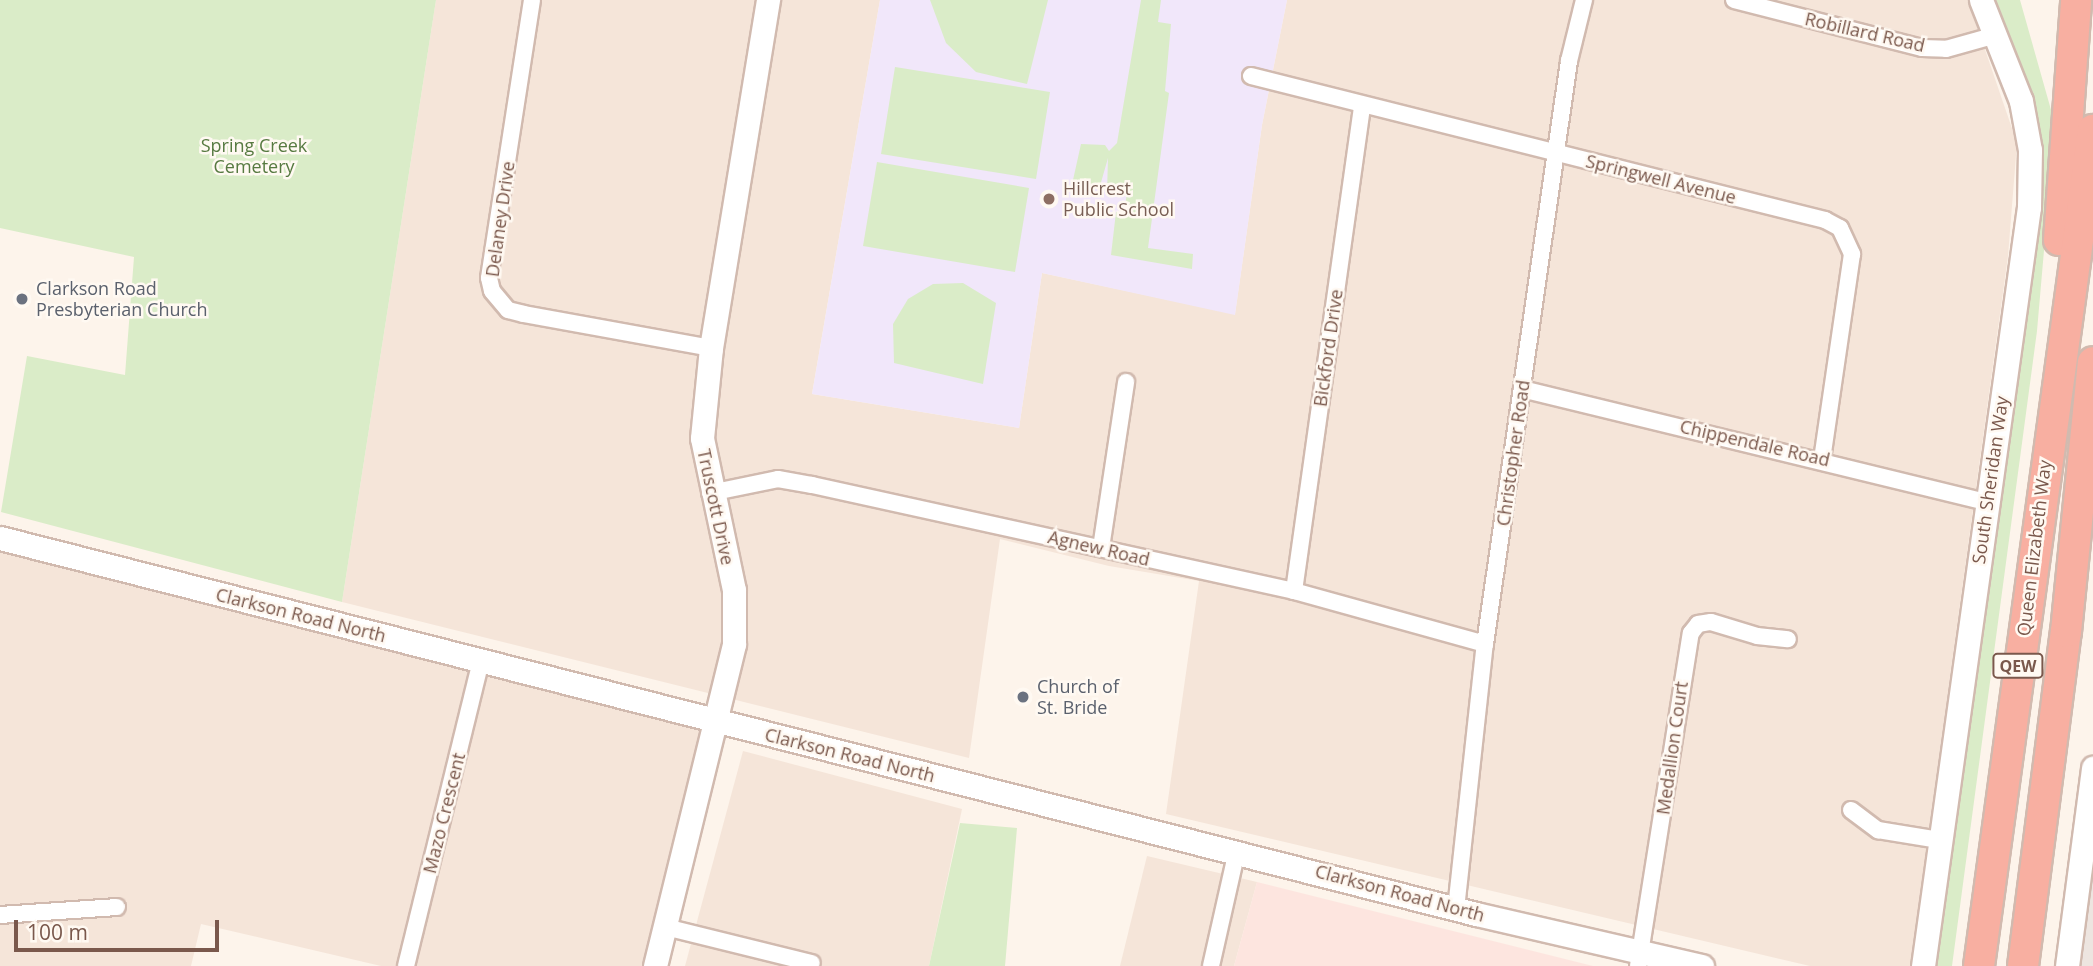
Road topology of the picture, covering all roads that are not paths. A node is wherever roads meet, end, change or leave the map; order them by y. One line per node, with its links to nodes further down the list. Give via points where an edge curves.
1 (532, 0): 13 (street, Delaney Drive, via 489,278 492,291 508,310)
2 (768, 0): 13 (street, Truscott Drive)
3 (1584, 0): 12 (street, Christopher Road, via 1569,61)
4 (1734, 0): 7 (street, Robillard Road)
5 (1982, 0): 8 (street, South Sheridan Way)
6 (2076, 0): 15 (highway, via 2052,332)
7 (1777, 5): 8 (street, Robillard Road, via 1922,48 1946,49)
8 (1996, 35): 20 (street, South Sheridan Way, via 2021,101 2031,173)
9 (1251, 76): 10 (street, Springwell Avenue)
10 (1362, 105): 12 (street, Springwell Avenue); 24 (street, Bickford Drive)
11 (2093, 130): 15 (highway, Queen Elizabeth Way / QEW)
12 (1558, 153): 17 (street, Christopher Road); 18 (street, Springwell Avenue, via 1825,220 1840,228 1852,254)
13 (712, 348): 19 (street, Truscott Drive, via 702,438)
14 (2093, 362): 25 (highway, QEW)
15 (2058, 366): 45 (highway, Queen Elizabeth Way / QEW)
16 (1126, 382): 23 (street)
17 (1522, 389): 18 (street, Chippendale Road); 27 (street, Christopher Road)
18 (1822, 458): 20 (street, Chippendale Road)
19 (710, 493): 23 (street, Agnew Road, via 778,479); 29 (street, Truscott Drive, via 737,616)
20 (1987, 502): 32 (street, South Sheridan Way)
21 (2093, 509): 25 (highway)
22 (0, 538): 28 (street, Clarkson Road North)
23 (1101, 548): 24 (street, Agnew Road)
24 (1294, 592): 27 (street, Agnew Road)
25 (2066, 632): 46 (highway, QEW)
26 (1788, 639): 38 (street, Medallion Court, via 1757,636 1711,622 1698,624 1691,633)
27 (1485, 644): 35 (street, Christopher Road)
28 (481, 660): 29 (street, Clarkson Road North); 40 (street, Mazo Crescent)
29 (715, 721): 33 (street, Clarkson Road North); 37 (street, Truscott Drive)
30 (2093, 768): 47 (street)
31 (1850, 810): 32 (street, via 1878,830)
32 (1939, 840): 44 (street, South Sheridan Way)
33 (1237, 851): 35 (street, Clarkson Road North); 42 (street)
34 (117, 907): 36 (street)
35 (1456, 909): 38 (street, Clarkson Road North)
36 (0, 915)
37 (664, 928): 39 (street); 41 (street, Truscott Drive)
38 (1640, 959): 43 (street, Clarkson Road North)
39 (812, 963)
40 (407, 966)
41 (655, 966)
42 (1210, 966)
43 (1702, 966)
44 (1923, 966)
45 (1979, 966)
46 (2023, 966)
47 (2067, 966)

